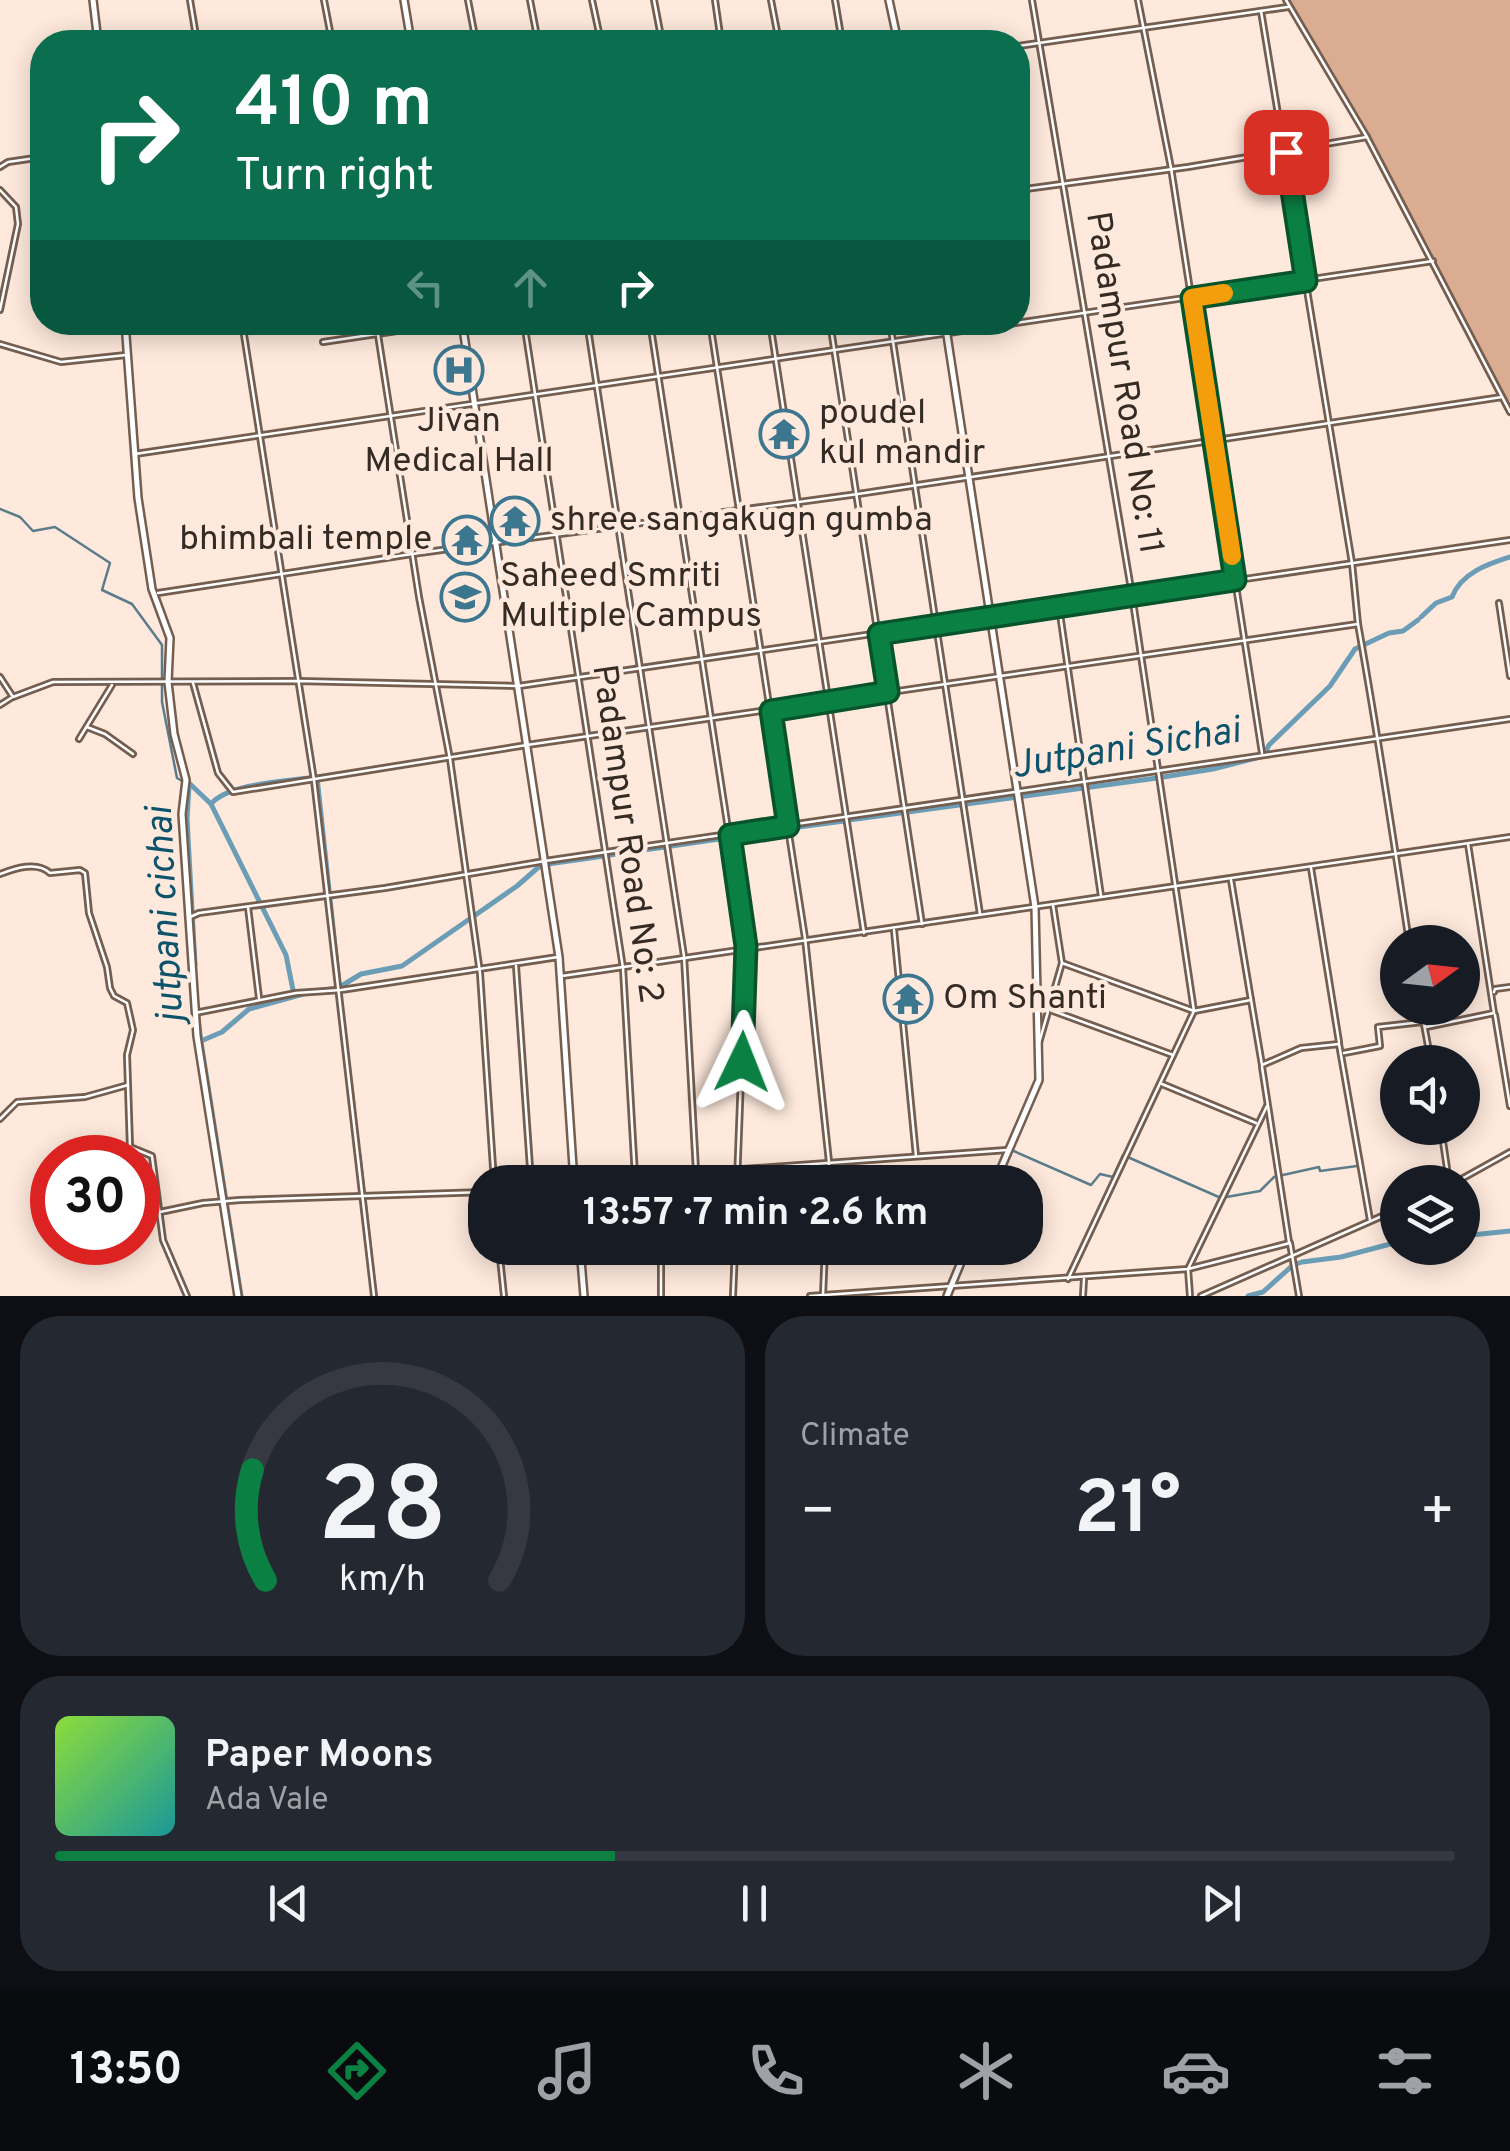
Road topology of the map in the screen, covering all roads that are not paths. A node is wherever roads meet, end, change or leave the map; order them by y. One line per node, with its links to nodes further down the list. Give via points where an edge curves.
1 (93, 0): 19 (street)
2 (190, 0): 20 (street)
3 (324, 0): 21 (street)
4 (404, 0): 22 (street)
5 (468, 0): 23 (street)
6 (530, 0): 24 (street)
7 (592, 0): 25 (street)
8 (654, 0): 26 (street)
9 (715, 0): 27 (street)
10 (771, 0): 28 (street)
11 (835, 0): 29 (street)
12 (889, 0): 30 (street)
13 (1032, 0): 31 (street, Padampur Road No: 11)
14 (1138, 0): 18 (street)
15 (1286, 0): 16 (street)
16 (1290, 7): 17 (street); 33 (street)
17 (1261, 11): 18 (street); 34 (street)
18 (1146, 28): 31 (street); 37 (street)
19 (97, 30)
20 (195, 30)
21 (330, 30)
22 (409, 30)
23 (474, 30)
24 (536, 30)
25 (598, 30)
26 (660, 30)
27 (719, 30)
28 (777, 30)
29 (840, 30)
30 (895, 30)
31 (1040, 42): 32 (street); 38 (street, Padampur Road No: 11)
32 (1030, 44)
33 (1368, 137): 34 (street); 41 (street)
34 (1286, 152): 37 (street); 42 (street)
35 (30, 159): 36 (street)
36 (0, 167)
37 (1171, 168): 38 (street); 43 (street)
38 (1065, 184): 39 (street); 45 (street, Padampur Road No: 11)
39 (1030, 188)
40 (0, 190): 44 (street, via 16,206 18,224)
41 (1433, 261): 42 (street); 71 (street)
42 (1306, 281): 43 (street); 75 (street)
43 (1192, 298): 45 (street); 77 (street)
44 (0, 310)
45 (1087, 313): 46 (street); 79 (street, Padampur Road No: 11)
46 (1030, 322)
47 (126, 335): 65 (street)
48 (244, 335): 76 (street)
49 (371, 335): 61 (street)
50 (378, 335): 74 (street)
51 (464, 335): 72 (street)
52 (526, 335): 70 (street, Padampur Road No: 2)
53 (589, 335): 69 (street)
54 (652, 335): 68 (street)
55 (712, 335): 67 (street)
56 (772, 335): 66 (street)
57 (832, 335): 64 (street)
58 (892, 335): 63 (street)
59 (942, 335): 63 (street)
60 (947, 335): 80 (street)
61 (323, 342)
62 (0, 344): 65 (street, via 60,362)
63 (893, 344): 64 (street); 81 (street)
64 (834, 350): 66 (street); 82 (street)
65 (127, 355): 78 (street)
66 (776, 361): 67 (street); 83 (street)
67 (716, 368): 68 (street); 84 (street)
68 (659, 378): 69 (street); 85 (street)
69 (598, 384): 70 (street); 86 (street)
70 (536, 393): 72 (street); 87 (street, Padampur Road No: 2)
71 (1502, 396): 73 (street); 75 (street)
72 (475, 403): 74 (street); 89 (street)
73 (1510, 412)
74 (390, 417): 76 (street); 90 (street)
75 (1329, 422): 77 (street); 91 (street)
76 (261, 437): 78 (street); 92 (street)
77 (1214, 441): 79 (street); 93 (street)
78 (135, 454): 94 (street)
79 (1109, 455): 80 (street); 95 (street, Padampur Road No: 11)
80 (970, 476): 81 (street); 98 (street)
81 (916, 484): 82 (street); 99 (street)
82 (858, 494): 83 (street); 101 (street)
83 (799, 501): 84 (street); 103 (street)
84 (739, 510): 85 (street); 104 (street)
85 (681, 517): 86 (street); 106 (street)
86 (620, 527): 87 (street); 108 (street)
87 (558, 536): 89 (street); 112 (street, Padampur Road No: 2)
88 (1510, 540): 91 (street)
89 (497, 542): 90 (street); 119 (street)
90 (412, 554): 92 (street); 116 (street)
91 (1352, 563): 93 (street); 100 (street)
92 (282, 574): 94 (street); 113 (street)
93 (1235, 580): 95 (street); 102 (street)
94 (154, 594): 114 (street, via 170,638)
95 (1132, 596): 97 (street); 105 (street, Padampur Road No: 11)
96 (1499, 603): 111 (street)
97 (1059, 606): 98 (street); 107 (street)
98 (993, 616): 99 (street); 110 (street)
99 (937, 624): 101 (street); 117 (street)
100 (1358, 624): 102 (street); 129 (street)
101 (879, 634): 103 (street); 120 (street)
102 (1246, 640): 105 (street); 134 (street)
103 (820, 642): 104 (street); 122 (street)
104 (762, 650): 106 (street); 124 (street)
105 (1141, 656): 107 (street); 136 (street, Padampur Road No: 11)
106 (704, 659): 108 (street); 126 (street)
107 (1067, 667): 110 (street); 138 (street)
108 (642, 668): 112 (street); 128 (street)
109 (0, 676): 121 (street)
110 (1002, 676): 117 (street); 139 (street)
111 (1510, 676)
112 (580, 677): 119 (street); 130 (street, Padampur Road No: 2)
113 (298, 681): 115 (street); 116 (street); 137 (street)
114 (168, 682): 115 (street); 118 (street); 162 (street, via 186,780)
115 (193, 683): 137 (street, via 218,773 230,790)
116 (436, 683): 119 (street); 135 (street)
117 (947, 683): 120 (street); 140 (street)
118 (113, 684): 121 (street, via 54,682); 127 (street)
119 (519, 686): 132 (street)
120 (888, 692): 122 (street); 141 (street)
121 (13, 697): 123 (street)
122 (830, 702): 124 (street); 142 (street)
123 (0, 705)
124 (771, 711): 126 (street); 143 (street)
125 (1510, 719): 129 (street)
126 (713, 720): 128 (street); 144 (street)
127 (86, 726): 131 (street); 133 (street)
128 (651, 728): 130 (street); 147 (street)
129 (1379, 737): 134 (street); 149 (street)
130 (590, 738): 132 (street); 148 (street, Padampur Road No: 2)
131 (79, 739)
132 (527, 745): 135 (street); 150 (street)
133 (134, 754)
134 (1262, 755): 136 (street)
135 (450, 759): 137 (street); 153 (street)
136 (1158, 772): 138 (street); 155 (street, Padampur Road No: 11)
137 (315, 779): 156 (street)
138 (1085, 783): 139 (street); 157 (street)
139 (1019, 791): 140 (street); 160 (street)
140 (964, 800): 141 (street); 161 (street)
141 (905, 808): 142 (street); 163 (street)
142 (846, 817): 143 (street); 166 (street)
143 (788, 826): 144 (street); 167 (street)
144 (730, 835): 147 (street); 168 (street)
145 (1510, 837): 146 (street)
146 (1468, 843): 149 (street); 178 (street)
147 (668, 844): 148 (street); 170 (street)
148 (606, 853): 150 (street); 173 (street, Padampur Road No: 2)
149 (1394, 854): 151 (street); 164 (street)
150 (545, 860): 153 (street); 169 (street)
151 (1310, 866): 154 (street); 188 (street)
152 (0, 874): 193 (street, via 30,866 85,874 110,988 127,1003 133,1030)
153 (466, 876): 156 (street); 174 (street)
154 (1231, 878): 155 (street); 180 (street)
155 (1175, 888): 157 (street); 182 (street, Padampur Road No: 11)
156 (327, 896): 159 (street); 177 (street)
157 (1102, 898): 158 (street)
158 (1053, 904): 160 (street); 171 (street)
159 (248, 906): 162 (street); 179 (street)
160 (1035, 907): 161 (street); 187 (street)
161 (980, 915): 163 (street)
162 (190, 917): 183 (street)
163 (922, 924): 165 (street)
164 (1406, 925)
165 (894, 928): 166 (street); 201 (street)
166 (864, 934): 167 (street)
167 (805, 942): 168 (street); 202 (street)
168 (745, 951): 170 (street); 208 (street)
169 (559, 957): 172 (street); 175 (street)
170 (684, 959): 173 (street); 207 (street)
171 (1062, 963): 181 (street); 182 (street)
172 (516, 964): 174 (street); 204 (street)
173 (623, 968): 175 (street); 206 (street, Padampur Road No: 2)
174 (480, 969): 177 (street); 203 (street)
175 (562, 976): 205 (street)
176 (1510, 987): 178 (street)
177 (339, 990): 179 (street); 214 (street)
178 (1493, 994): 184 (street)
179 (259, 1000): 183 (street)
180 (1251, 1000): 182 (street); 191 (street)
181 (1051, 1010): 187 (street); 190 (street)
182 (1194, 1011): 190 (street)
183 (195, 1013): 215 (street)
184 (1494, 1013): 185 (street); 195 (street)
185 (1480, 1016)
186 (1396, 1025): 189 (street, via 1378,1027 1380,1046)
187 (1038, 1044): 199 (street, via 1039,1080)
188 (1339, 1044): 189 (street); 191 (street, via 1300,1048)
189 (1341, 1050): 218 (street)
190 (1174, 1055): 192 (street)
191 (1262, 1065): 194 (street)
192 (1162, 1084): 197 (street); 228 (street)
193 (128, 1085): 196 (street, via 85,1097 18,1102); 198 (street)
194 (1267, 1106): 197 (street); 219 (street)
195 (1510, 1106)
196 (0, 1119)
197 (1257, 1124): 227 (street)
198 (130, 1135)
199 (1009, 1148): 201 (street); 211 (street)
200 (1510, 1152): 212 (street)
201 (916, 1156): 202 (street)
202 (829, 1162): 209 (street); 210 (street)
203 (493, 1165)
204 (530, 1165)
205 (573, 1165)
206 (634, 1165)
207 (696, 1165)
208 (737, 1165)
209 (783, 1165)
210 (829, 1165)
211 (1002, 1165)
212 (1480, 1169)
213 (468, 1193): 214 (street)
214 (364, 1198): 215 (street); 233 (street)
215 (227, 1202): 216 (street); 232 (street)
216 (160, 1212): 231 (street, via 168,1257)
217 (1380, 1216): 218 (street)
218 (1370, 1220): 220 (street)
219 (1289, 1241): 220 (street); 227 (street)
220 (1291, 1254): 243 (street); 244 (street)
221 (501, 1265): 234 (street)
222 (581, 1265): 235 (street)
223 (662, 1265): 236 (street)
224 (734, 1265): 237 (street)
225 (824, 1265): 239 (street)
226 (959, 1265): 230 (street)
227 (1188, 1269): 229 (street); 242 (street)
228 (1069, 1277): 229 (street); 230 (street)
229 (1084, 1278): 241 (street)
230 (949, 1286): 239 (street); 240 (street)
231 (187, 1296)
232 (238, 1296)
233 (374, 1296)
234 (504, 1296)
235 (584, 1296)
236 (661, 1296)
237 (733, 1296)
238 (810, 1296): 239 (street)
239 (823, 1296)
240 (947, 1296)
241 (1084, 1296)
242 (1190, 1296)
243 (1202, 1296)
244 (1299, 1296)

